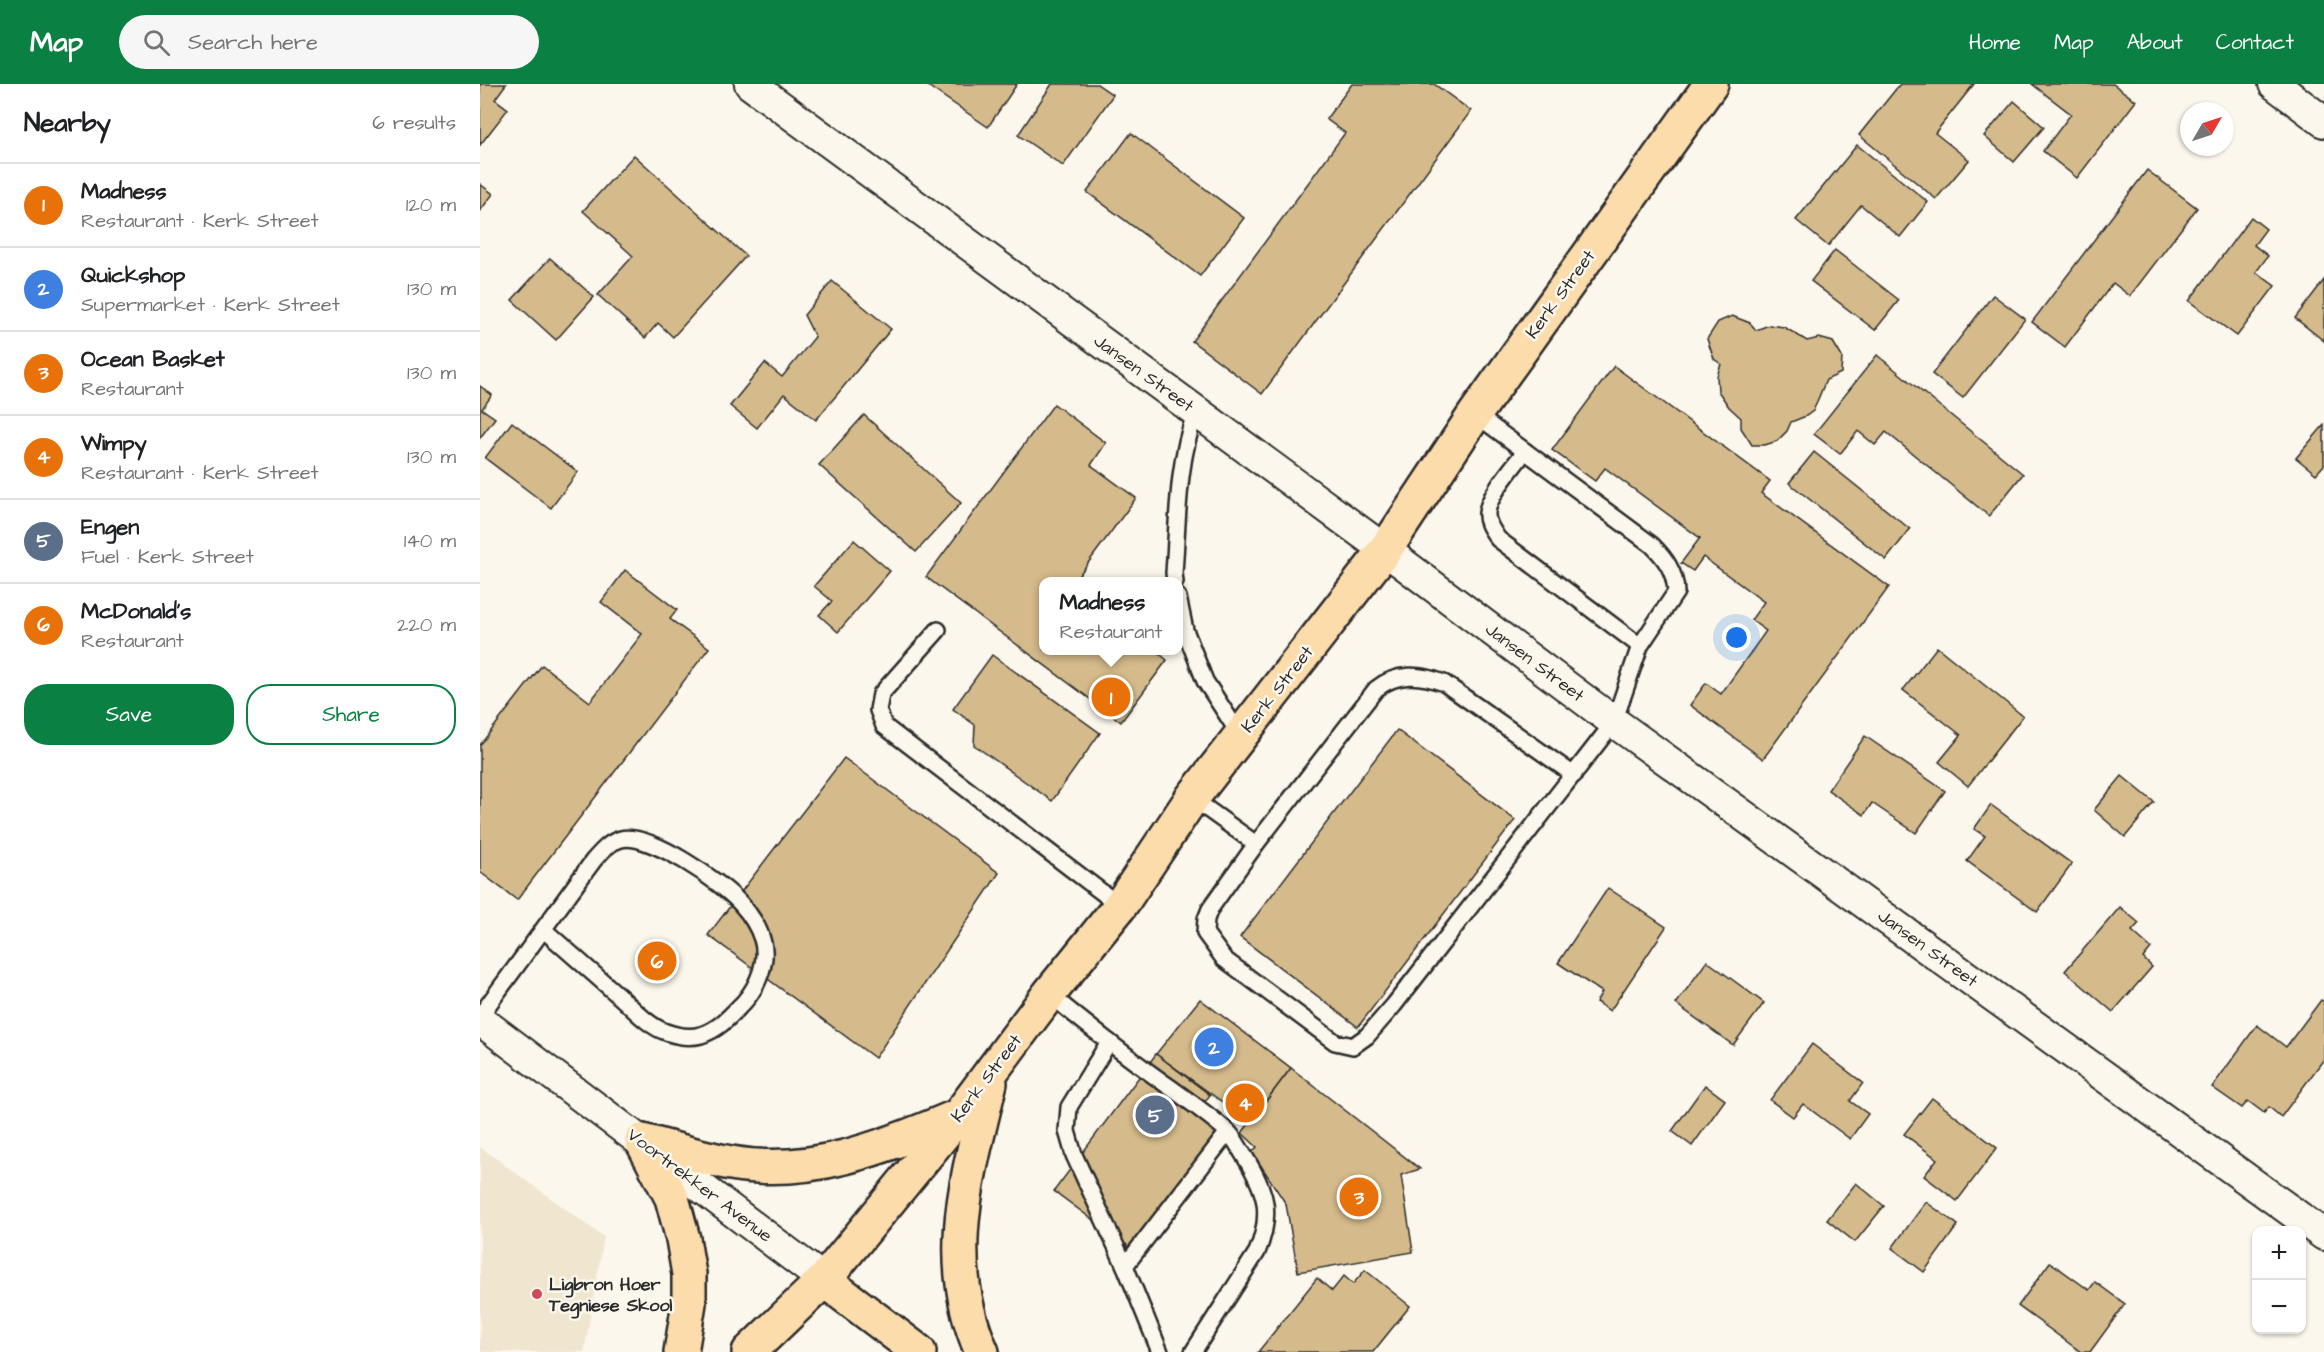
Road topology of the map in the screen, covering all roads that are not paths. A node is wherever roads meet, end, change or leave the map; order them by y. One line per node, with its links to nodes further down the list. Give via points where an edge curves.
1 (750, 84): 5 (street, Jansen Street)
2 (1711, 84): 6 (highway, Kerk Street)
3 (2274, 84): 4 (street)
4 (2324, 122)
5 (1196, 411): 8 (street, Jansen Street); 9 (lane, via 1188,432 1180,483)
6 (1475, 414): 7 (lane); 8 (highway, Kerk Street)
7 (1525, 451): 12 (lane, via 1652,545 1671,569 1676,592); 12 (lane, via 1490,502 1487,514 1492,531)
8 (1385, 550): 13 (street, Jansen Street); 14 (highway, Kerk Street)
9 (1174, 577)
10 (1183, 619): 14 (lane, via 1205,681)
11 (938, 630): 18 (lane, via 880,694 878,710 884,726)
12 (1640, 646): 13 (lane)
13 (1614, 722): 15 (lane); 27 (street, Jansen Street)
14 (1240, 735): 16 (highway, Kerk Street)
15 (1574, 775): 17 (lane, via 1444,683 1418,676 1396,678 1376,689); 17 (lane, via 1394,1005 1368,1036 1353,1046 1335,1042 1233,966 1205,933 1210,909)
16 (1192, 798): 17 (lane); 18 (highway, Kerk Street)
17 (1256, 844)
18 (1120, 906): 20 (highway, Kerk Street)
19 (544, 930): 19 (lane, via 602,850 613,842 632,838 663,848 740,902 762,937 764,963 747,999 718,1027 700,1035 680,1036 664,1032 643,1017); 21 (lane)
20 (1049, 994): 22 (lane); 23 (highway, Kerk Street)
21 (480, 1018): 26 (street, Voortrekker Avenue)
22 (1109, 1042): 25 (lane); 28 (lane, via 1069,1107 1067,1121 1074,1155)
23 (993, 1070): 24 (highway, Kerk Street); 33 (highway, via 968,1174 959,1237 965,1298)
24 (959, 1115): 26 (highway, via 885,1146 798,1166 730,1163); 29 (highway, Kerk Street)
25 (1228, 1132): 28 (lane); 35 (lane, via 1262,1188 1266,1220 1257,1252)
26 (642, 1141): 29 (street, Voortrekker Avenue); 30 (highway, via 672,1198 683,1239 689,1304)
27 (2324, 1235)
28 (1125, 1266): 34 (lane)
29 (824, 1280): 31 (highway, Kerk Street); 32 (highway, Voortrekker Avenue)
30 (681, 1352)
31 (749, 1352)
32 (919, 1352)
33 (982, 1352)
34 (1160, 1352)
35 (1193, 1352)

